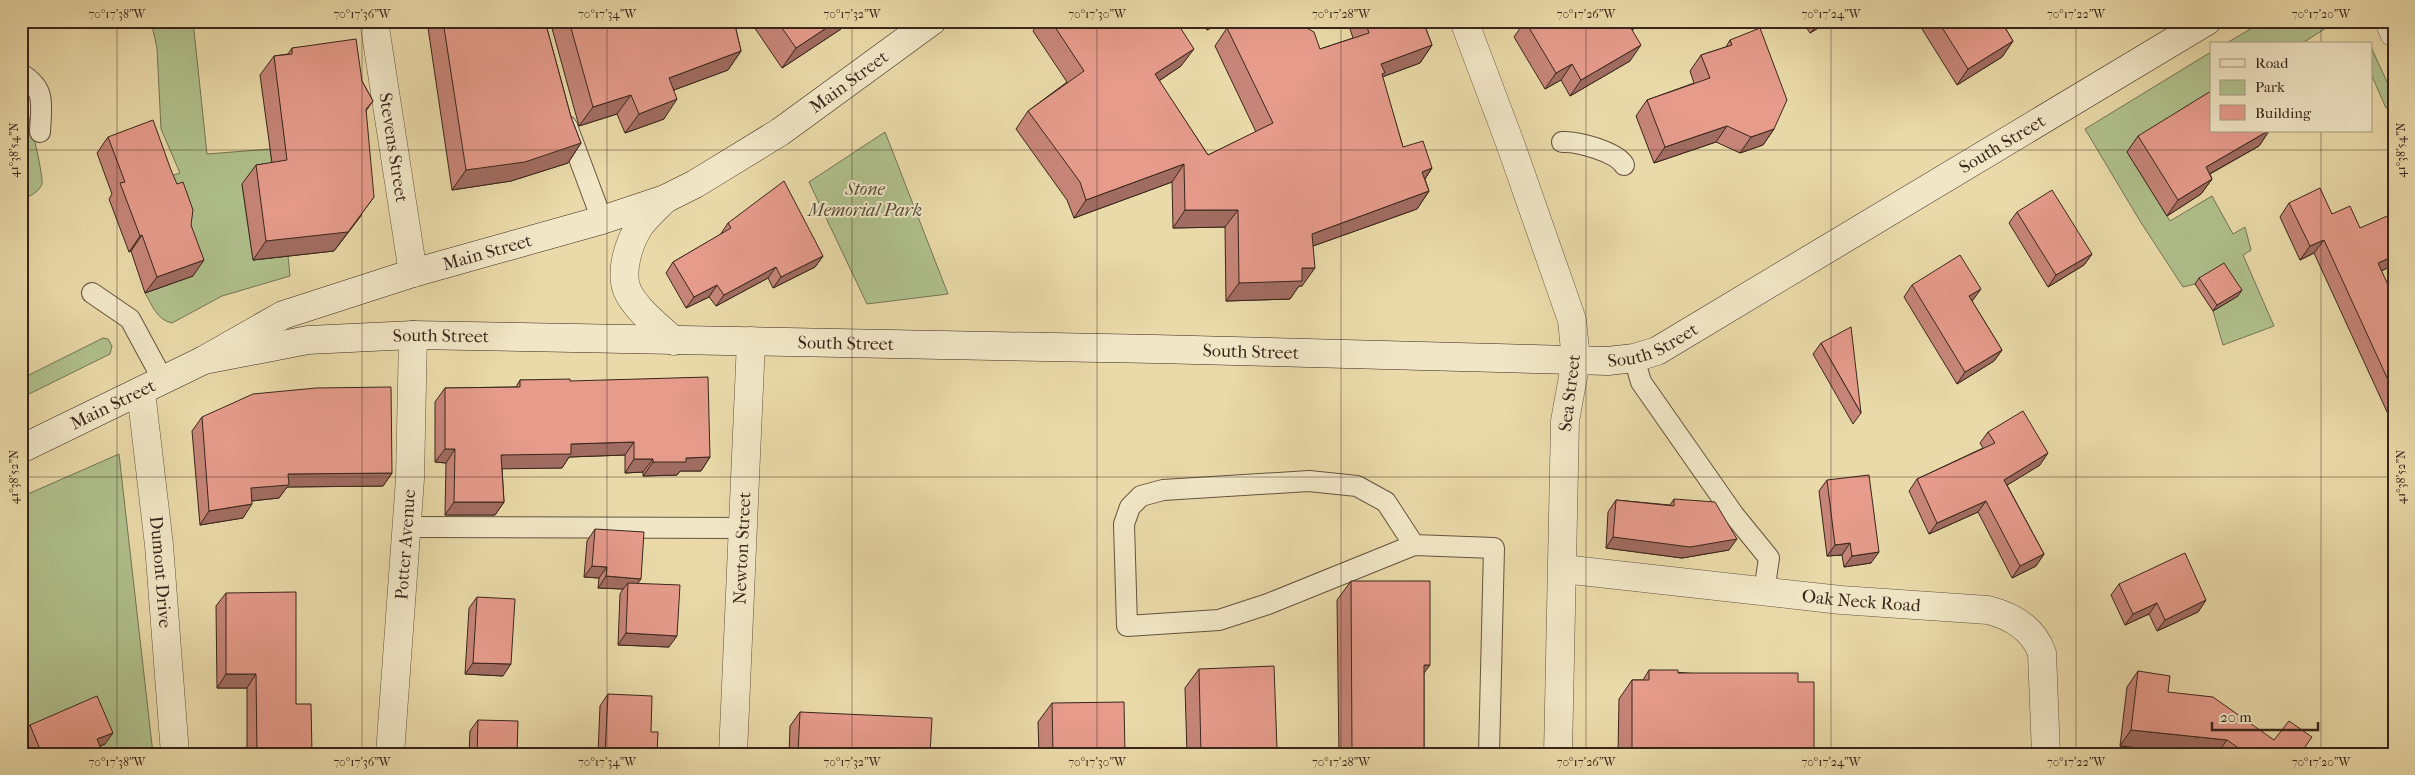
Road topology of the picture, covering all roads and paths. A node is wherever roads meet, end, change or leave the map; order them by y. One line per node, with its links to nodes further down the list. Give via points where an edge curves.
1 (374, 21): 14 (main road, Stevens Street)
2 (932, 21): 12 (main road, Main Street, via 780,132)
3 (1464, 21): 21 (main road, Sea Street, via 1572,320)
4 (2207, 21): 19 (main road, South Street, via 1657,351)
5 (2389, 21): 6 (main road)
6 (2394, 33)
7 (21, 74): 9 (lane, via 30,79 41,93)
8 (562, 108): 13 (lane)
9 (40, 132)
10 (1562, 142): 11 (lane, via 1616,155)
11 (1624, 164)
12 (665, 199): 13 (main road, Main Street); 17 (main road, via 640,224 627,253 624,273 628,293)
13 (602, 220): 14 (main road, Main Street)
14 (412, 273): 20 (main road, Main Street, via 282,315)
15 (92, 293): 22 (lane, via 130,319)
16 (413, 335): 17 (main road, South Street); 20 (main road, South Street, via 308,340); 24 (main road, Potter Avenue)
17 (674, 341): 18 (main road, South Street)
18 (752, 341): 21 (main road, South Street); 25 (main road, Newton Street)
19 (1634, 358): 21 (main road, South Street); 28 (lane, via 1641,382 1734,515 1769,558)
20 (204, 360): 22 (main road, Main Street)
21 (1576, 360): 27 (main road, Sea Street, via 1565,421)
22 (152, 386): 23 (main road, Main Street); 29 (main road, Dumont Drive, via 159,545)
23 (21, 449)
24 (406, 527): 25 (lane); 30 (main road, Potter Avenue)
25 (743, 528): 31 (main road, Newton Street)
26 (1414, 545): 26 (lane, via 1268,604 1219,620 1127,626 1124,524 1130,507 1141,496 1156,492 1309,481 1357,486 1386,502); 32 (lane, via 1494,548)
27 (1563, 569): 28 (main road, Oak Neck Road); 33 (main road, Sea Street)
28 (1764, 592): 34 (main road, Oak Neck Road, via 1988,610 2005,615 2030,632 2042,653)
29 (175, 754)
30 (390, 754)
31 (733, 754)
32 (1489, 754)
33 (1558, 754)
34 (2046, 754)

